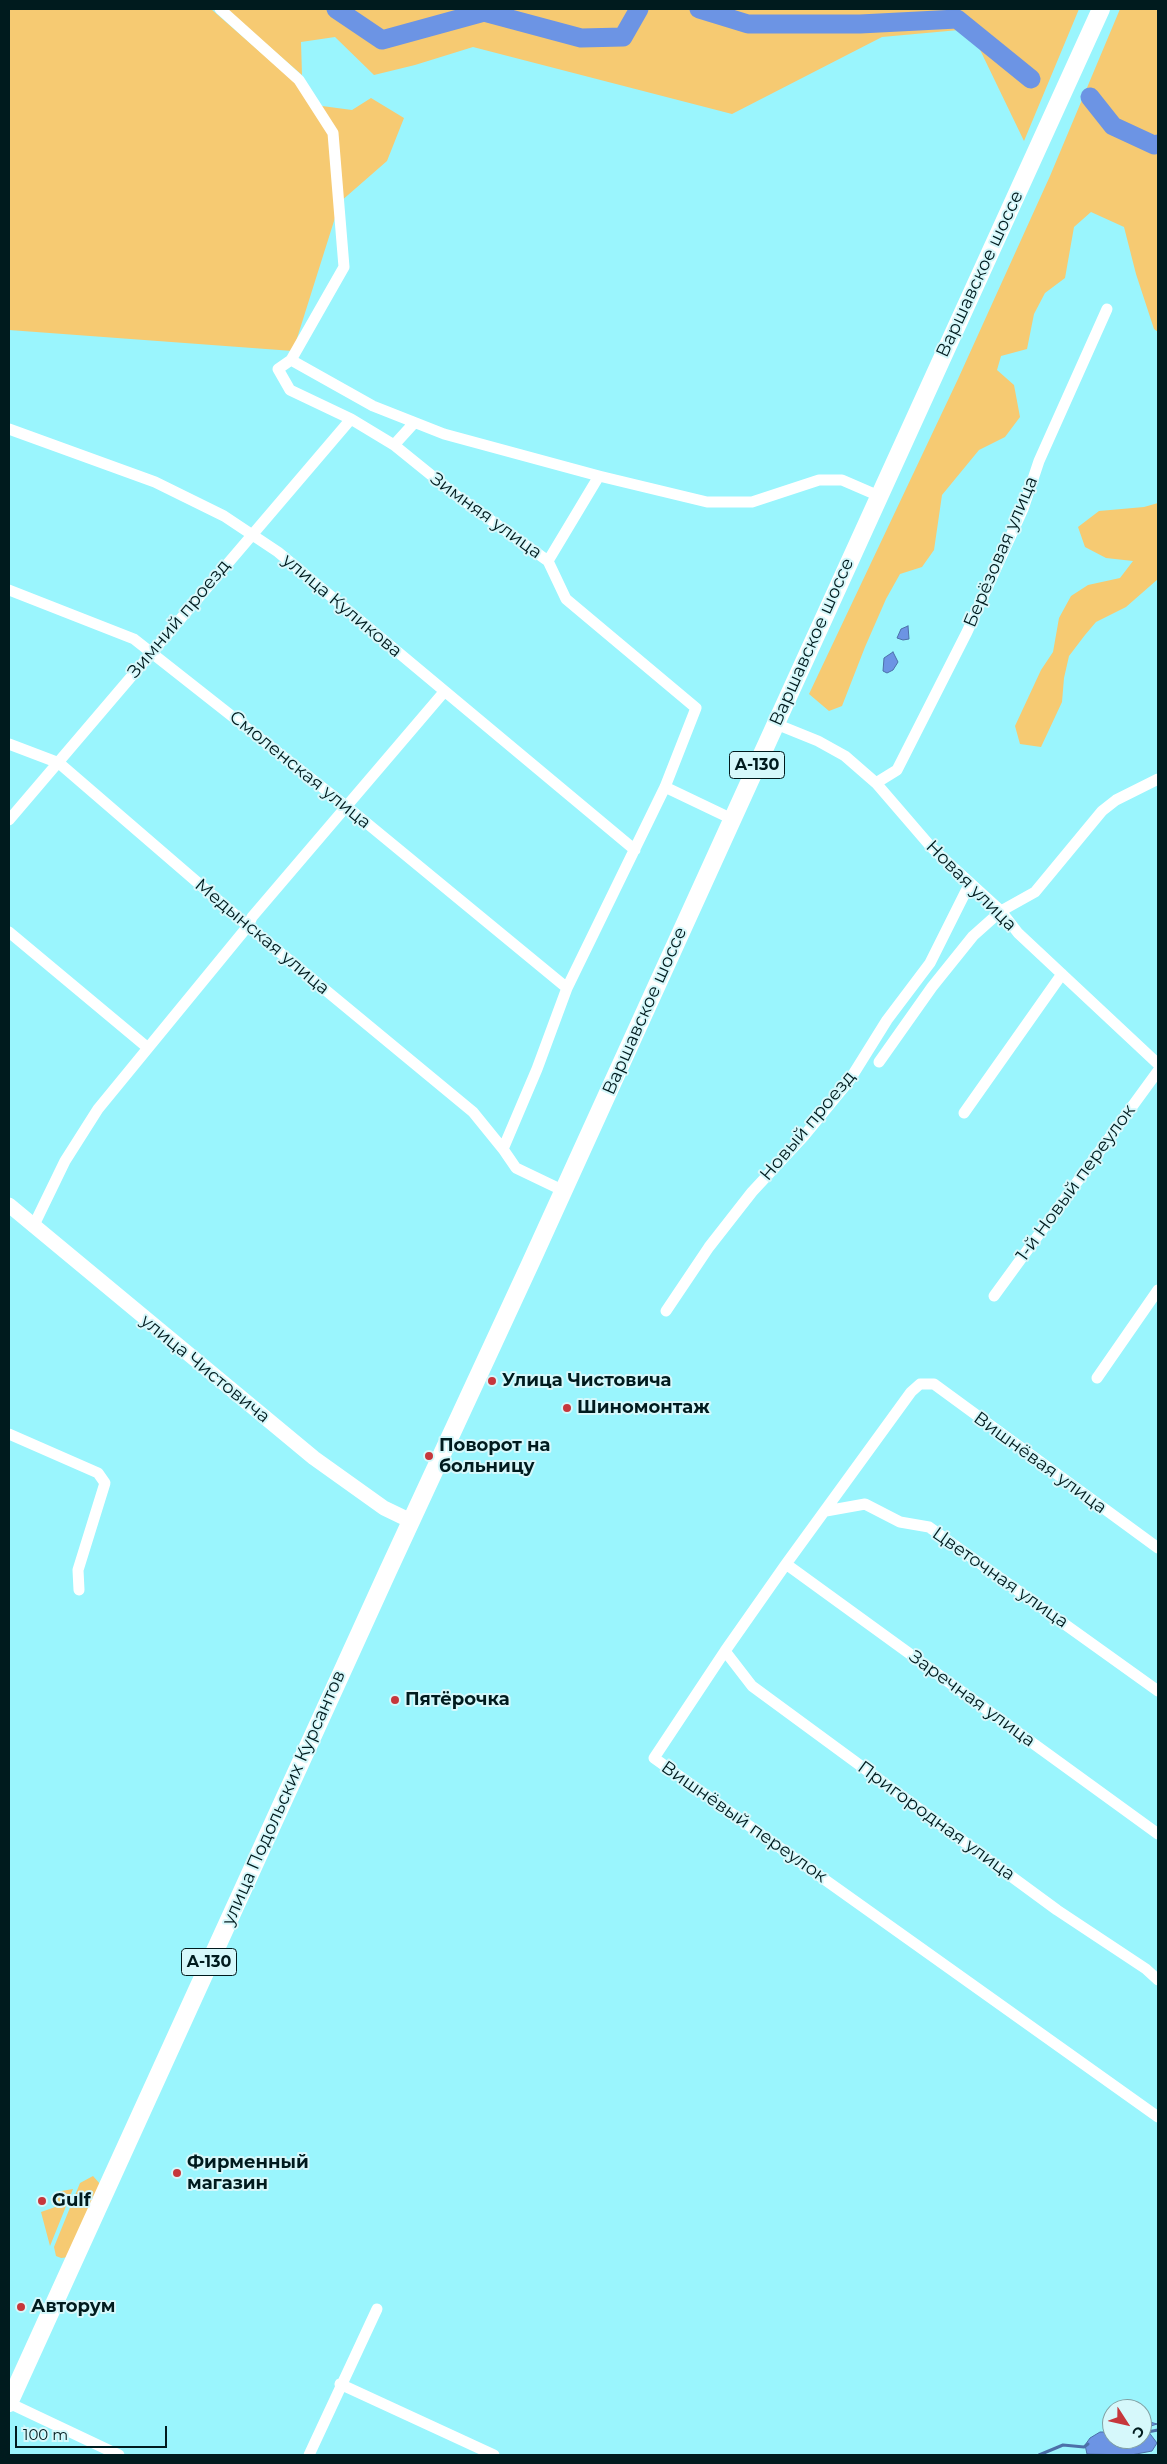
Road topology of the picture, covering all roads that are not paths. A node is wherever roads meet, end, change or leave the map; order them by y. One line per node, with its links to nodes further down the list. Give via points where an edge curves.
1 (220, 9): 4 (street, via 299,80 334,132 344,267)
2 (1100, 9): 10 (main road, Варшавское шоссе / А-130)
3 (1107, 309): 20 (street, Берёзовая улица, via 967,632 897,770)
4 (291, 360): 5 (street, Зимняя улица, via 278,369 290,390); 6 (street, via 373,406)
5 (351, 419): 8 (street, Зимняя улица); 11 (street, Зимний проезд)
6 (414, 422): 8 (street); 9 (street, via 444,434)
7 (9, 429): 11 (street, улица Куликова, via 155,482 224,516)
8 (394, 445): 12 (street, Зимняя улица, via 456,496)
9 (598, 476): 10 (street, via 707,502 752,502 819,480 842,480); 12 (street)
10 (878, 496): 16 (main road, Варшавское шоссе / А-130)
11 (251, 534): 14 (street, Зимний проезд); 15 (street, улица Куликова, via 278,552)
12 (548, 562): 21 (street, Зимняя улица, via 566,599 696,708)
13 (9, 590): 14 (street, Смоленская улица, via 134,639)
14 (152, 652): 18 (street, Зимний проезд); 22 (street, Смоленская улица)
15 (444, 692): 22 (street); 25 (street, улица Куликова)
16 (776, 724): 20 (street, Новая улица, via 845,756); 23 (main road, Варшавское шоссе / А-130)
17 (9, 744): 18 (street, Медынская улица)
18 (59, 763): 24 (street, Зимний проезд); 28 (street, Медынская улица)
19 (1158, 779): 27 (street, via 1116,800 1102,811 1040,887 1023,901)
20 (876, 783): 26 (street, Новая улица, via 932,848)
21 (665, 787): 23 (street); 25 (street)
22 (346, 806): 28 (street, via 252,917); 31 (street, Смоленская улица)
23 (732, 818): 38 (main road, Варшавское шоссе / А-130)
24 (9, 820)
25 (634, 850): 31 (street)
26 (970, 883): 27 (street, Новая улица); 43 (street, Новый проезд, via 930,963 887,1020 850,1081 747,1199 709,1247)
27 (1001, 911): 30 (street, Новая улица, via 1018,933); 33 (street, via 952,961)
28 (248, 926): 32 (street); 37 (street, Медынская улица, via 473,1112)
29 (9, 932): 32 (street)
30 (1062, 974): 34 (street, Новая улица); 36 (street)
31 (567, 988): 37 (street)
32 (148, 1048): 40 (street, via 98,1109 65,1161)
33 (879, 1062)
34 (1158, 1064)
35 (1158, 1071): 42 (street, 1-й Новый переулок)
36 (964, 1113)
37 (503, 1149): 38 (street, Медынская улица, via 516,1168)
38 (564, 1191): 48 (main road, Варшавское шоссе / А-130)
39 (9, 1205): 40 (street, улица Чистовича)
40 (33, 1227): 48 (street, улица Чистовича, via 314,1458 384,1508)
41 (1158, 1290): 44 (street)
42 (994, 1296)
43 (666, 1311)
44 (1097, 1378)
45 (920, 1384): 47 (street, Вишнёвый переулок); 49 (street, Вишнёвая улица, via 934,1384)
46 (9, 1434): 51 (street, via 98,1473 105,1483 78,1570)
47 (826, 1511): 50 (street, Вишнёвый переулок); 53 (street, Цветочная улица, via 865,1504 900,1522 929,1527)
48 (411, 1521): 59 (main road, улица Подольских Курсантов / А-130)
49 (1158, 1548)
50 (786, 1564): 52 (street, Вишнёвый переулок); 54 (street, Заречная улица)
51 (78, 1590)
52 (725, 1651): 55 (street, Пригородная улица, via 752,1686 1057,1910); 56 (street, Вишнёвый переулок, via 654,1758)
53 (1158, 1692)
54 (1158, 1834)
55 (1158, 1980)
56 (1158, 2117)
57 (377, 2309): 58 (street)
58 (340, 2384): 61 (street); 62 (street)
59 (9, 2403): 60 (street)
60 (118, 2455)
61 (309, 2455)
62 (494, 2455)

